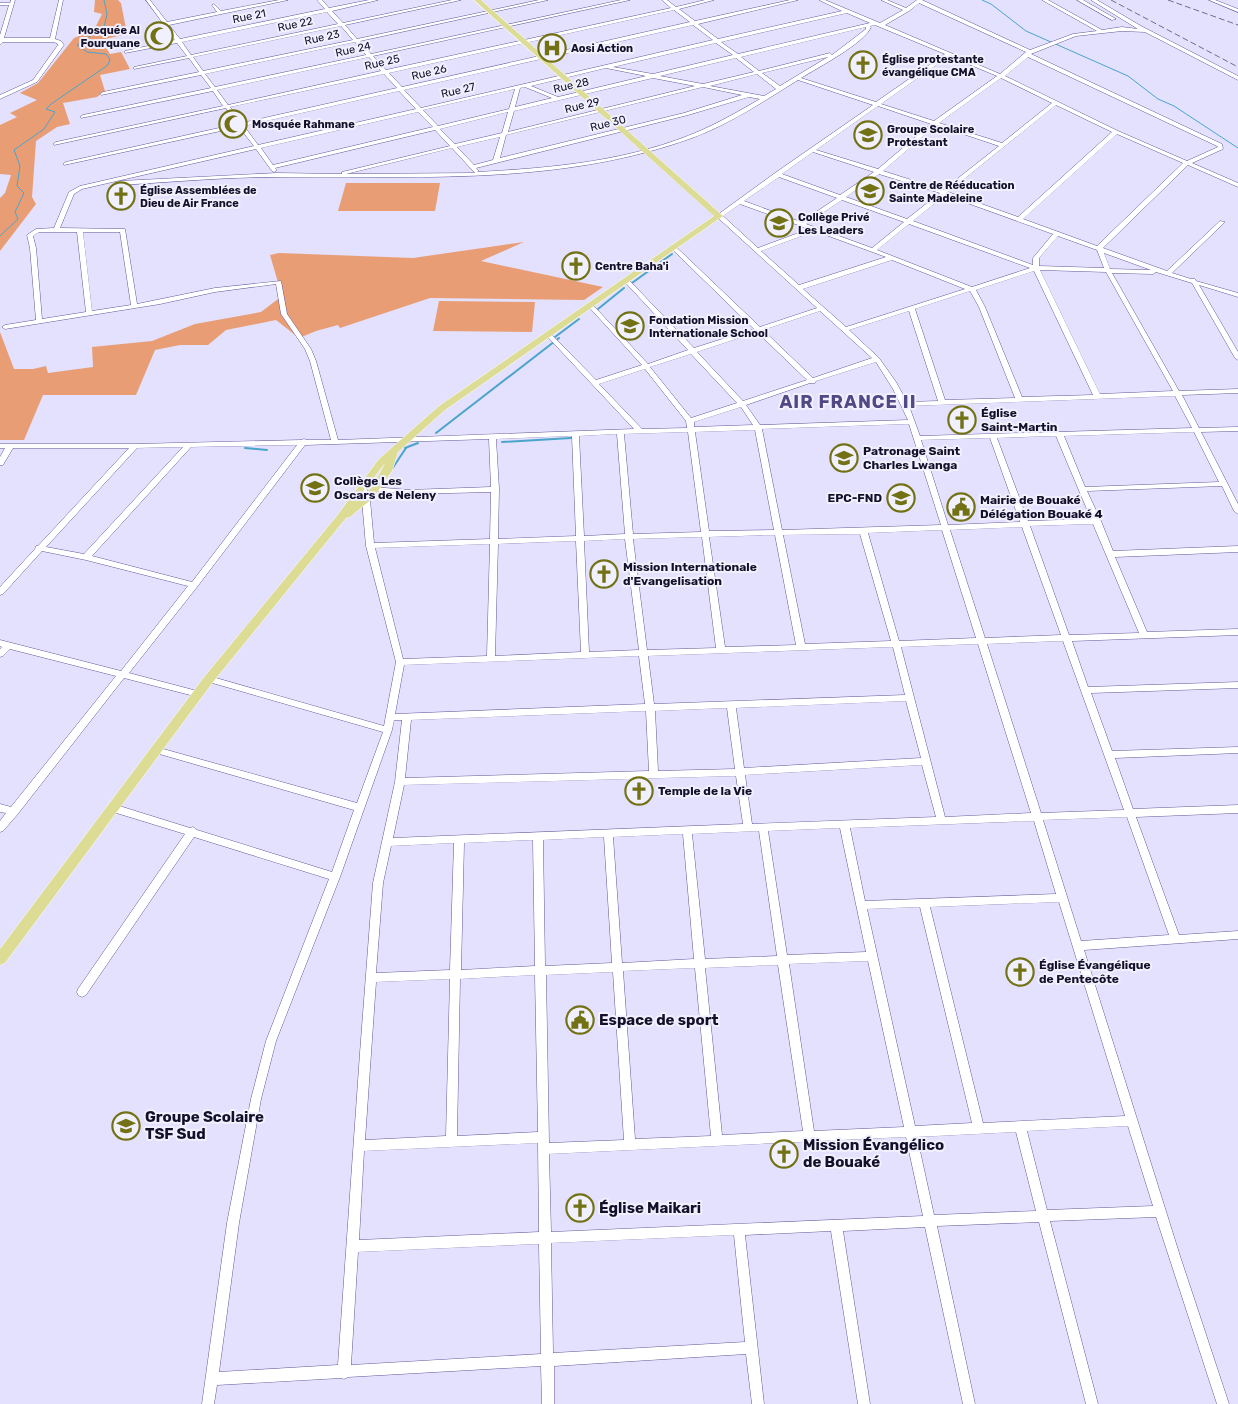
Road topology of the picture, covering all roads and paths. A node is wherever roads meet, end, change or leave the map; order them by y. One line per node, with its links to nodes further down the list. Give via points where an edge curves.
1 (61, 0): 43 (street)
2 (148, 0): 35 (street)
3 (286, 0): 30 (street)
4 (319, 0): 25 (street)
5 (376, 0): 25 (street, Rue 21)
6 (459, 0): 36 (street, Rue 22)
7 (477, 0): 29 (main road)
8 (546, 0): 29 (street, Rue 23)
9 (628, 0): 39 (street, Rue 24)
10 (664, 0): 24 (street)
11 (712, 0): 24 (street, Rue 25)
12 (796, 0): 33 (street, Rue 26)
13 (821, 0): 27 (street)
14 (883, 0): 26 (street)
15 (919, 0): 26 (street); 52 (street)
16 (1044, 0): 41 (street)
17 (1079, 0): 32 (street)
18 (1093, 0): 31 (street)
19 (1211, 0): 20 (street)
20 (1219, 1): 28 (street)
21 (12, 2): 22 (street); 46 (street)
22 (0, 4)
23 (214, 5): 30 (street)
24 (674, 8): 33 (street); 47 (street, Rue 25)
25 (328, 10): 36 (street); 44 (street, Rue 21)
26 (907, 10): 38 (street)
27 (847, 11): 34 (street); 48 (street, Rue 27)
28 (1238, 11)
29 (490, 12): 39 (main road); 45 (street, Rue 23)
30 (220, 13): 35 (street)
31 (1122, 17): 40 (street, via 1125,24); 42 (street)
32 (1114, 19)
33 (694, 23): 48 (street); 57 (street, Rue 26)
34 (874, 23): 37 (street, Rue 28); 38 (street)
35 (166, 24): 44 (street)
36 (342, 25): 45 (street); 56 (street, Rue 22)
37 (867, 25): 51 (street, via 868,30); 55 (street, Rue 28)
38 (881, 25): 53 (street)
39 (506, 26): 47 (main road); 54 (street, Rue 24)
40 (1115, 29): 41 (street); 42 (street)
41 (1100, 30): 49 (street)
42 (1144, 31): 67 (street, via 1200,56)
43 (52, 40): 46 (street); 77 (street, via 61,45 37,79)
44 (178, 40): 50 (street, Rue 21); 56 (street)
45 (356, 40): 54 (street); 61 (street, Rue 23)
46 (1, 41)
47 (523, 41): 57 (main road); 60 (street, Rue 25)
48 (717, 41): 55 (street); 58 (street, Rue 27)
49 (1053, 42): 52 (street)
50 (127, 52)
51 (839, 52): 62 (street, Rue 29); 66 (street)
52 (1028, 53): 65 (street); 100 (street, via 1220,145 1221,148)
53 (948, 54): 65 (street); 81 (street)
54 (370, 56): 60 (street); 73 (street, Rue 24)
55 (738, 56): 62 (street); 64 (street, Rue 28)
56 (190, 57): 59 (street, Rue 22); 61 (street)
57 (541, 57): 63 (main road); 71 (street, Rue 26)
58 (605, 67): 63 (street, Rue 27); 64 (street)
59 (136, 68)
60 (385, 72): 71 (street); 82 (street, Rue 25)
61 (203, 73): 73 (street); 75 (street, Rue 23)
62 (759, 73): 69 (street, Rue 29); 72 (street)
63 (563, 76): 68 (street, Rue 27); 74 (main road)
64 (652, 76): 69 (street); 74 (street, Rue 28)
65 (1001, 76): 80 (street); 87 (street)
66 (797, 78): 72 (street); 81 (street)
67 (1238, 78)
68 (525, 85): 70 (street, Rue 27); 79 (street)
69 (704, 86): 76 (street); 85 (street, Rue 29)
70 (518, 87): 83 (street, Rue 27); 84 (street)
71 (400, 89): 83 (street); 88 (street, Rue 26)
72 (780, 89): 78 (street)
73 (214, 90): 82 (street); 86 (street, Rue 24)
74 (582, 93): 79 (street, Rue 28); 85 (main road)
75 (103, 94)
76 (748, 95): 78 (street); 90 (street, Rue 30)
77 (0, 97)
78 (764, 98): 97 (street, via 703,132)
79 (558, 99): 84 (street, Rue 28)
80 (1055, 103): 91 (street); 94 (street)
81 (878, 104): 87 (street); 98 (street)
82 (227, 107): 88 (street); 93 (street, Rue 25)
83 (419, 110): 89 (street); 96 (street, Rue 27)
84 (511, 110): 89 (street, Rue 28); 92 (street)
85 (601, 111): 90 (main road); 92 (street, Rue 29)
86 (83, 117)
87 (935, 123): 94 (street); 104 (street)
88 (241, 125): 96 (street); 101 (street, Rue 26)
89 (436, 128): 95 (street); 102 (street, Rue 28)
90 (623, 130): 97 (main road); 99 (street, Rue 30)
91 (1116, 132): 100 (street); 115 (street)
92 (504, 134): 95 (street, Rue 29); 99 (street)
93 (56, 144)
94 (1002, 145): 111 (street)
95 (453, 146): 103 (street); 108 (street, Rue 29)
96 (257, 147): 102 (street); 109 (street, Rue 27)
97 (646, 150): 105 (street, via 551,168); 114 (main road)
98 (811, 150): 104 (street); 106 (street)
99 (496, 161): 103 (street, Rue 30)
100 (1187, 163): 110 (street); 124 (street)
101 (66, 164)
102 (272, 166): 107 (street)
103 (472, 167): 105 (street)
104 (878, 172): 111 (street); 112 (street)
105 (478, 173): 108 (street)
106 (777, 174): 112 (street); 113 (street)
107 (277, 175): 108 (street); 109 (street)
108 (329, 176)
109 (99, 184): 121 (street, Rue 27, via 71,193)
110 (1238, 185)
111 (943, 192): 115 (street); 116 (street)
112 (841, 197): 116 (street); 118 (street)
113 (740, 202): 114 (street); 118 (street)
114 (719, 216): 123 (main road); 125 (street)
115 (1018, 220): 122 (street)
116 (907, 222): 126 (street); 128 (street)
117 (1222, 222): 130 (street)
118 (802, 224): 119 (street)
119 (815, 229): 125 (street); 126 (street)
120 (80, 230): 121 (street); 136 (street, via 123,230); 140 (street)
121 (56, 231): 141 (street, via 38,230 30,235)
122 (1056, 234): 124 (street); 128 (street, via 1036,258)
123 (673, 247): 131 (main road); 144 (street)
124 (1099, 248): 129 (street); 130 (street)
125 (757, 250): 133 (street)
126 (873, 250): 127 (street)
127 (891, 258): 133 (street); 134 (street)
128 (1036, 268): 129 (street); 134 (street); 154 (street)
129 (1107, 269): 130 (street); 153 (street)
130 (1168, 274): 132 (street)
131 (626, 280): 137 (main road); 146 (street)
132 (1193, 280): 135 (street); 147 (street)
133 (798, 288): 139 (street)
134 (972, 289): 138 (street); 155 (street)
135 (1238, 295)
136 (134, 305): 140 (street); 174 (street, via 278,282 284,314 313,361)
137 (590, 305): 145 (main road); 149 (street)
138 (911, 308): 143 (street); 156 (street)
139 (821, 309): 143 (street); 144 (street)
140 (89, 312): 141 (street)
141 (39, 321): 142 (street)
142 (5, 327)
143 (846, 329): 148 (street)
144 (759, 330): 146 (street); 150 (street)
145 (548, 334): 151 (street); 172 (main road, via 442,408)
146 (693, 351): 149 (street); 157 (street)
147 (1238, 358)
148 (878, 359): 150 (street); 158 (street)
149 (646, 366): 151 (street); 159 (street)
150 (813, 382): 157 (street)
151 (595, 383): 165 (street)
152 (1238, 391): 153 (street)
153 (1177, 393): 154 (street); 164 (street)
154 (1098, 397): 155 (street)
155 (1020, 400): 156 (street)
156 (942, 402): 158 (street)
157 (743, 404): 159 (street); 161 (street)
158 (905, 404): 160 (street)
159 (690, 421): 162 (street)
160 (912, 422): 161 (street); 171 (street)
161 (758, 427): 162 (street); 193 (street)
162 (692, 429): 165 (street); 194 (street)
163 (1238, 429): 164 (street)
164 (1196, 430): 168 (street); 181 (street)
165 (640, 431): 166 (street)
166 (620, 432): 167 (street); 195 (street)
167 (575, 433): 169 (street); 196 (street)
168 (1060, 434): 170 (street); 183 (street)
169 (492, 436): 172 (street); 185 (street)
170 (993, 436): 171 (street); 190 (street)
171 (917, 438): 191 (street)
172 (408, 439): 174 (street); 179 (main road)
173 (304, 441): 174 (street); 175 (street); 203 (street)
174 (335, 442)
175 (189, 445): 178 (street); 202 (street)
176 (0, 446): 177 (street)
177 (11, 446): 178 (street); 180 (street)
178 (135, 446): 199 (street)
179 (394, 450): 182 (main road); 184 (main road, via 386,476)
180 (0, 462)
181 (1224, 484): 183 (street); 187 (street)
182 (362, 486): 186 (street); 188 (main road)
183 (1084, 489): 189 (street)
184 (376, 490): 185 (street); 186 (main road)
185 (495, 490): 197 (street)
186 (366, 500): 188 (main road); 198 (street)
187 (1238, 511)
188 (340, 519): 219 (main road)
189 (1097, 521): 190 (street); 201 (street)
190 (1025, 524): 191 (street); 207 (street)
191 (946, 527): 192 (street); 208 (street)
192 (864, 531): 193 (street); 210 (street)
193 (780, 532): 194 (street); 211 (street)
194 (706, 534): 195 (street); 212 (street)
195 (629, 537): 196 (street); 213 (street)
196 (579, 540): 197 (street); 215 (street)
197 (493, 542): 198 (street); 216 (street)
198 (370, 546): 217 (street)
199 (39, 548): 202 (street); 204 (street)
200 (1238, 549): 201 (street)
201 (1111, 554): 206 (street)
202 (86, 557): 203 (street)
203 (194, 585): 218 (street)
204 (0, 592)
205 (1238, 632): 206 (street)
206 (1144, 635): 207 (street)
207 (1066, 638): 208 (street); 221 (street)
208 (982, 641): 210 (street); 242 (street)
209 (4, 644): 214 (street); 218 (street)
210 (896, 644): 211 (street); 223 (street)
211 (802, 647): 212 (street)
212 (721, 651): 213 (street)
213 (644, 653): 215 (street); 225 (street)
214 (0, 654)
215 (586, 656): 216 (street)
216 (491, 659): 217 (street)
217 (400, 662): 227 (street)
218 (123, 674): 222 (street); 240 (street)
219 (209, 679): 222 (main road); 228 (street)
220 (1238, 685): 221 (street)
221 (1085, 690): 231 (street)
222 (198, 694): 229 (main road)
223 (910, 698): 224 (street); 232 (street)
224 (731, 705): 225 (street); 233 (street)
225 (650, 708): 226 (street); 234 (street)
226 (406, 717): 227 (street); 235 (street)
227 (391, 718): 228 (street)
228 (388, 730): 238 (street)
229 (156, 750): 237 (main road); 238 (street)
230 (1238, 750): 231 (street)
231 (1109, 754): 241 (street)
232 (926, 761): 233 (street); 243 (street)
233 (740, 772): 234 (street); 247 (street)
234 (654, 774): 235 (street)
235 (400, 782): 253 (street)
236 (0, 808): 240 (street)
237 (113, 808): 249 (street); 261 (main road)
238 (360, 808): 254 (street)
239 (1238, 810): 241 (street)
240 (14, 812): 246 (street)
241 (1130, 813): 242 (street); 259 (street)
242 (1038, 816): 243 (street); 255 (street)
243 (941, 820): 244 (street)
244 (844, 824): 245 (street); 257 (street)
245 (763, 827): 247 (street); 263 (street)
246 (0, 828)
247 (748, 828): 248 (street)
248 (687, 830): 250 (street); 264 (street)
249 (193, 831): 254 (street); 269 (street)
250 (608, 833): 251 (street); 265 (street)
251 (538, 836): 252 (street); 266 (street)
252 (459, 839): 253 (street); 267 (street)
253 (388, 842): 268 (street, via 378,883)
254 (335, 877): 290 (street, via 271,1041 259,1089 233,1223)
255 (1062, 898): 256 (street); 260 (street)
256 (924, 904): 257 (street); 272 (street)
257 (861, 906): 262 (street)
258 (1238, 935): 259 (street)
259 (1176, 940): 260 (street)
260 (1077, 946): 270 (street)
261 (1, 955)
262 (872, 956): 263 (street); 273 (street)
263 (782, 959): 264 (street); 274 (street)
264 (700, 963): 265 (street); 275 (street)
265 (618, 966): 266 (street); 278 (street)
266 (540, 970): 267 (street); 277 (street)
267 (455, 974): 268 (street); 276 (street)
268 (370, 978): 279 (street)
269 (82, 992)
270 (1133, 1121): 271 (street); 280 (street)
271 (1020, 1127): 272 (street); 281 (street)
272 (979, 1129): 273 (street)
273 (910, 1132): 274 (street); 282 (street)
274 (808, 1136): 275 (street)
275 (717, 1141): 278 (street)
276 (451, 1142): 277 (street); 279 (street)
277 (543, 1143): 278 (street); 285 (street)
278 (630, 1145)
279 (359, 1146): 286 (street)
280 (1160, 1211): 281 (street); 297 (street)
281 (1043, 1215): 282 (street); 296 (street)
282 (930, 1220): 283 (street); 295 (street)
283 (836, 1224): 284 (street); 294 (street)
284 (739, 1229): 285 (street); 287 (street)
285 (545, 1238): 286 (street); 288 (street)
286 (352, 1246): 289 (street)
287 (752, 1348): 288 (street); 293 (street)
288 (547, 1360): 289 (street); 292 (street)
289 (344, 1373): 290 (street)
290 (211, 1379): 291 (street)
291 (208, 1404)
292 (548, 1404)
293 (758, 1404)
294 (864, 1404)
295 (969, 1404)
296 (1092, 1404)
297 (1223, 1404)

